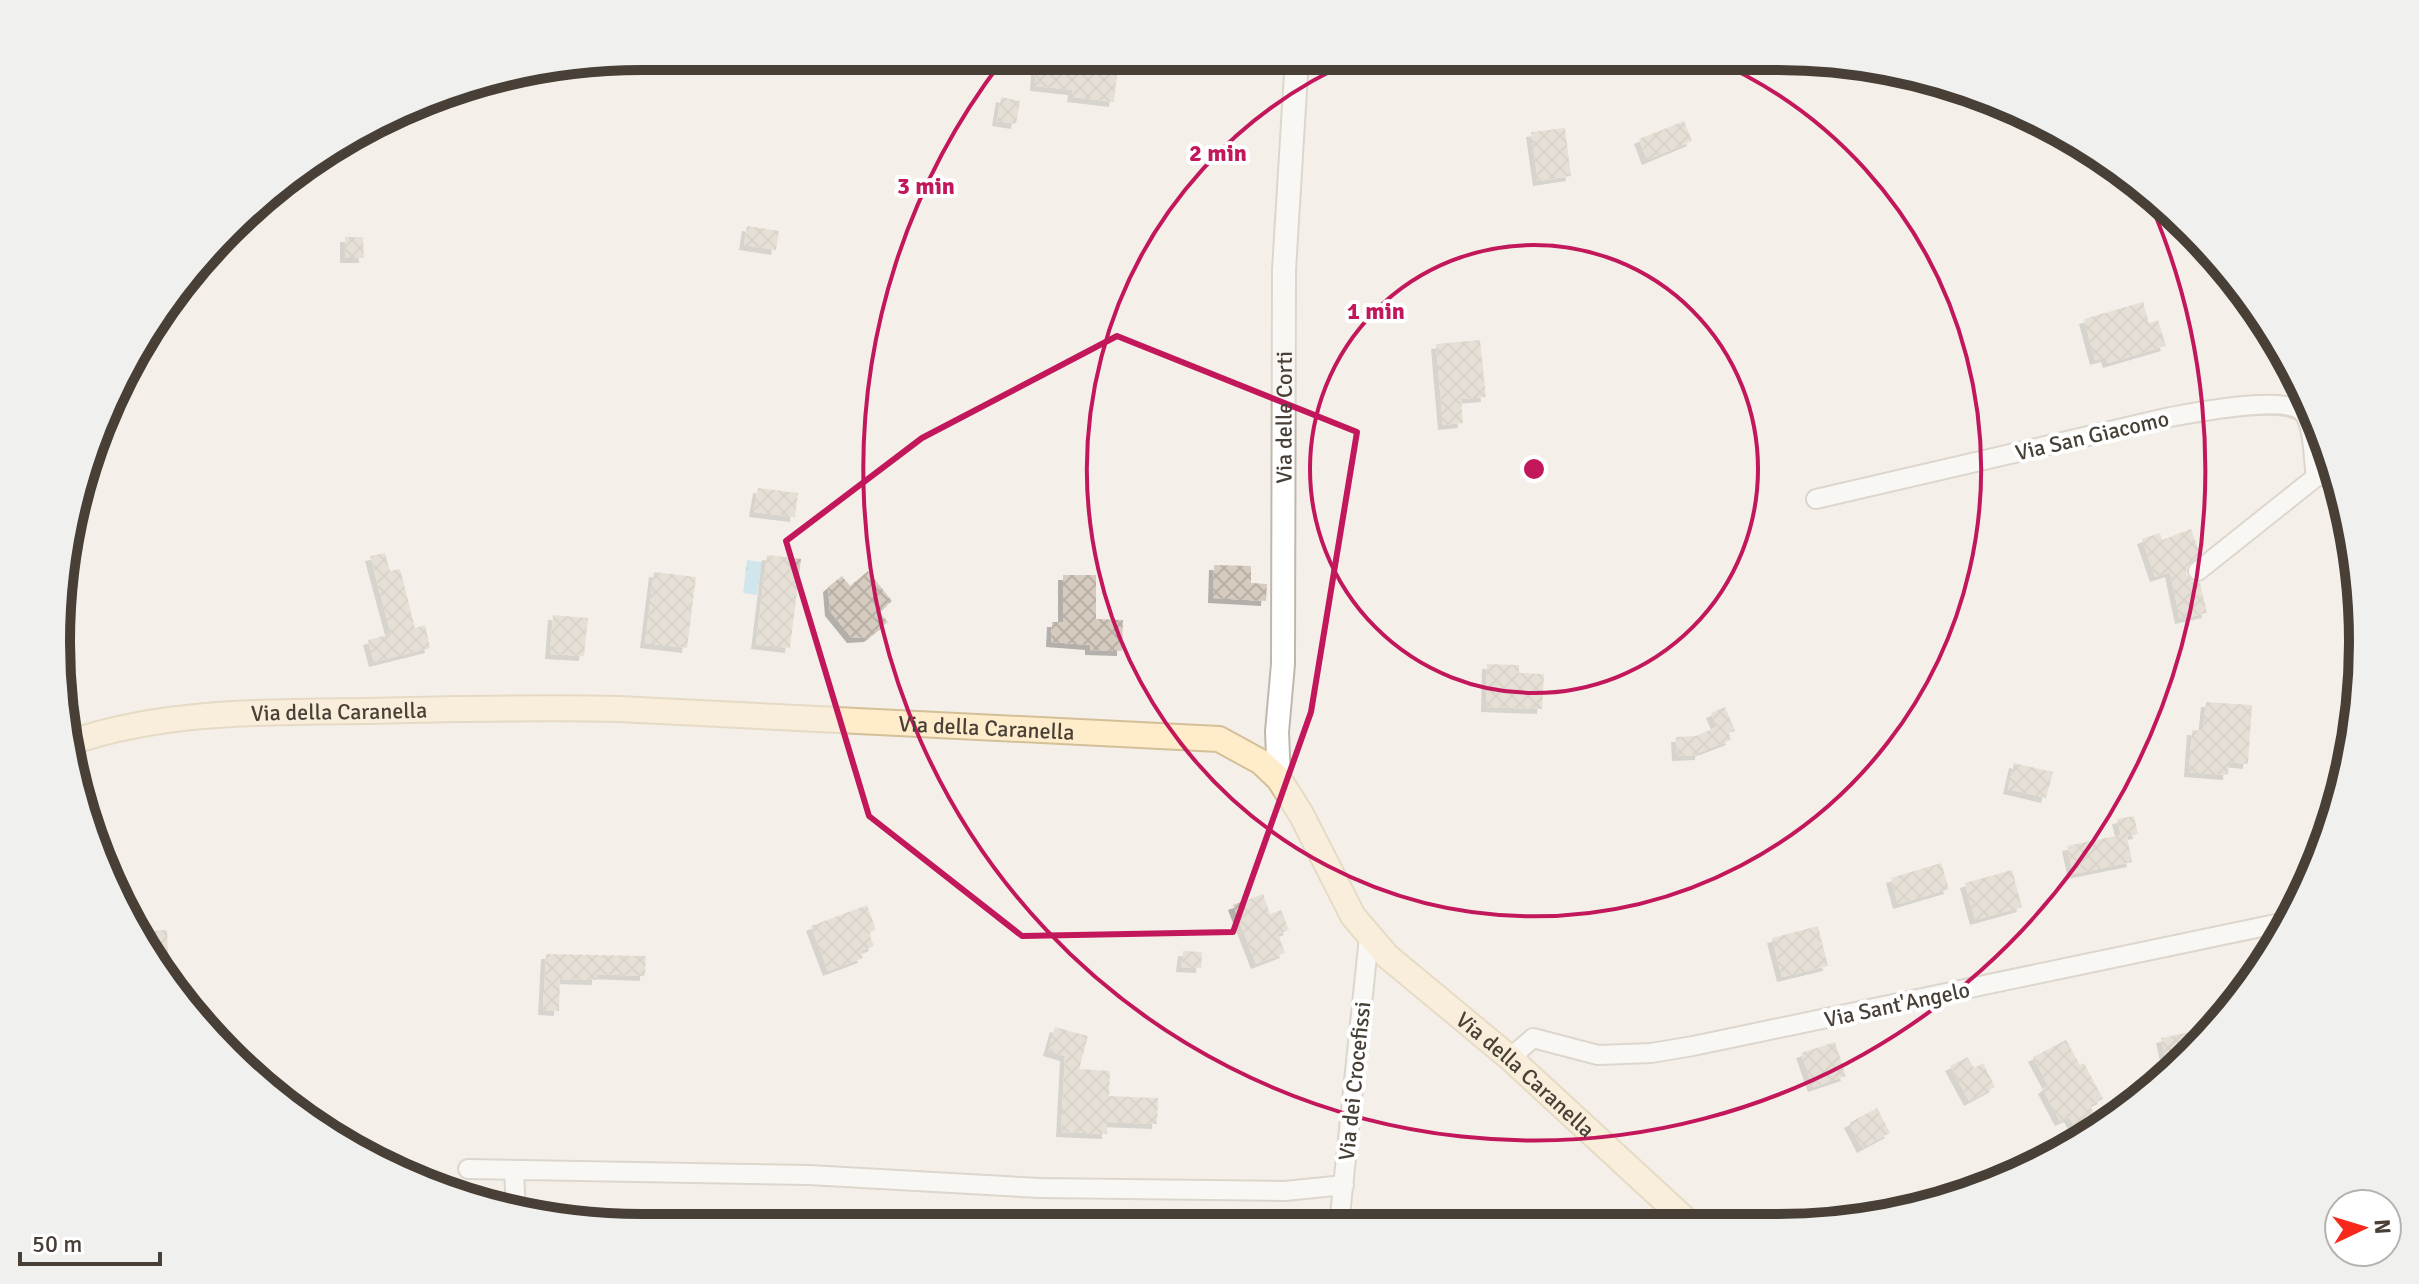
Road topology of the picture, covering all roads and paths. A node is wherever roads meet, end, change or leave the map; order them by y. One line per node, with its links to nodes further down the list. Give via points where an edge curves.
1 (1296, 70): 9 (street, Via delle Corti, via 1284,270)
2 (2299, 410): 6 (street, Via San Giacomo, via 2280,405 2170,417)
3 (2306, 426): 5 (street, Via San Giacomo)
4 (2324, 475): 5 (street)
5 (2316, 477): 7 (street)
6 (1816, 499)
7 (2198, 571)
8 (79, 740): 9 (main road, Via della Caranella, via 123,728 246,713 619,709 1212,737 1261,762)
9 (1279, 779): 11 (main road, Via della Caranella)
10 (2274, 924): 12 (street, Via Sant'Angelo, via 1675,1050 1591,1054 1533,1038)
11 (1369, 937): 12 (main road, Via della Caranella); 15 (street, Via dei Crocefissi)
12 (1510, 1058): 18 (main road, Via della Caranella)
13 (468, 1169): 14 (street)
14 (514, 1170): 15 (street, via 809,1175 1040,1188 1285,1191); 16 (street)
15 (1344, 1185): 17 (street, Via dei Crocefissi)
16 (515, 1200)
17 (1340, 1214)
18 (1679, 1214)

